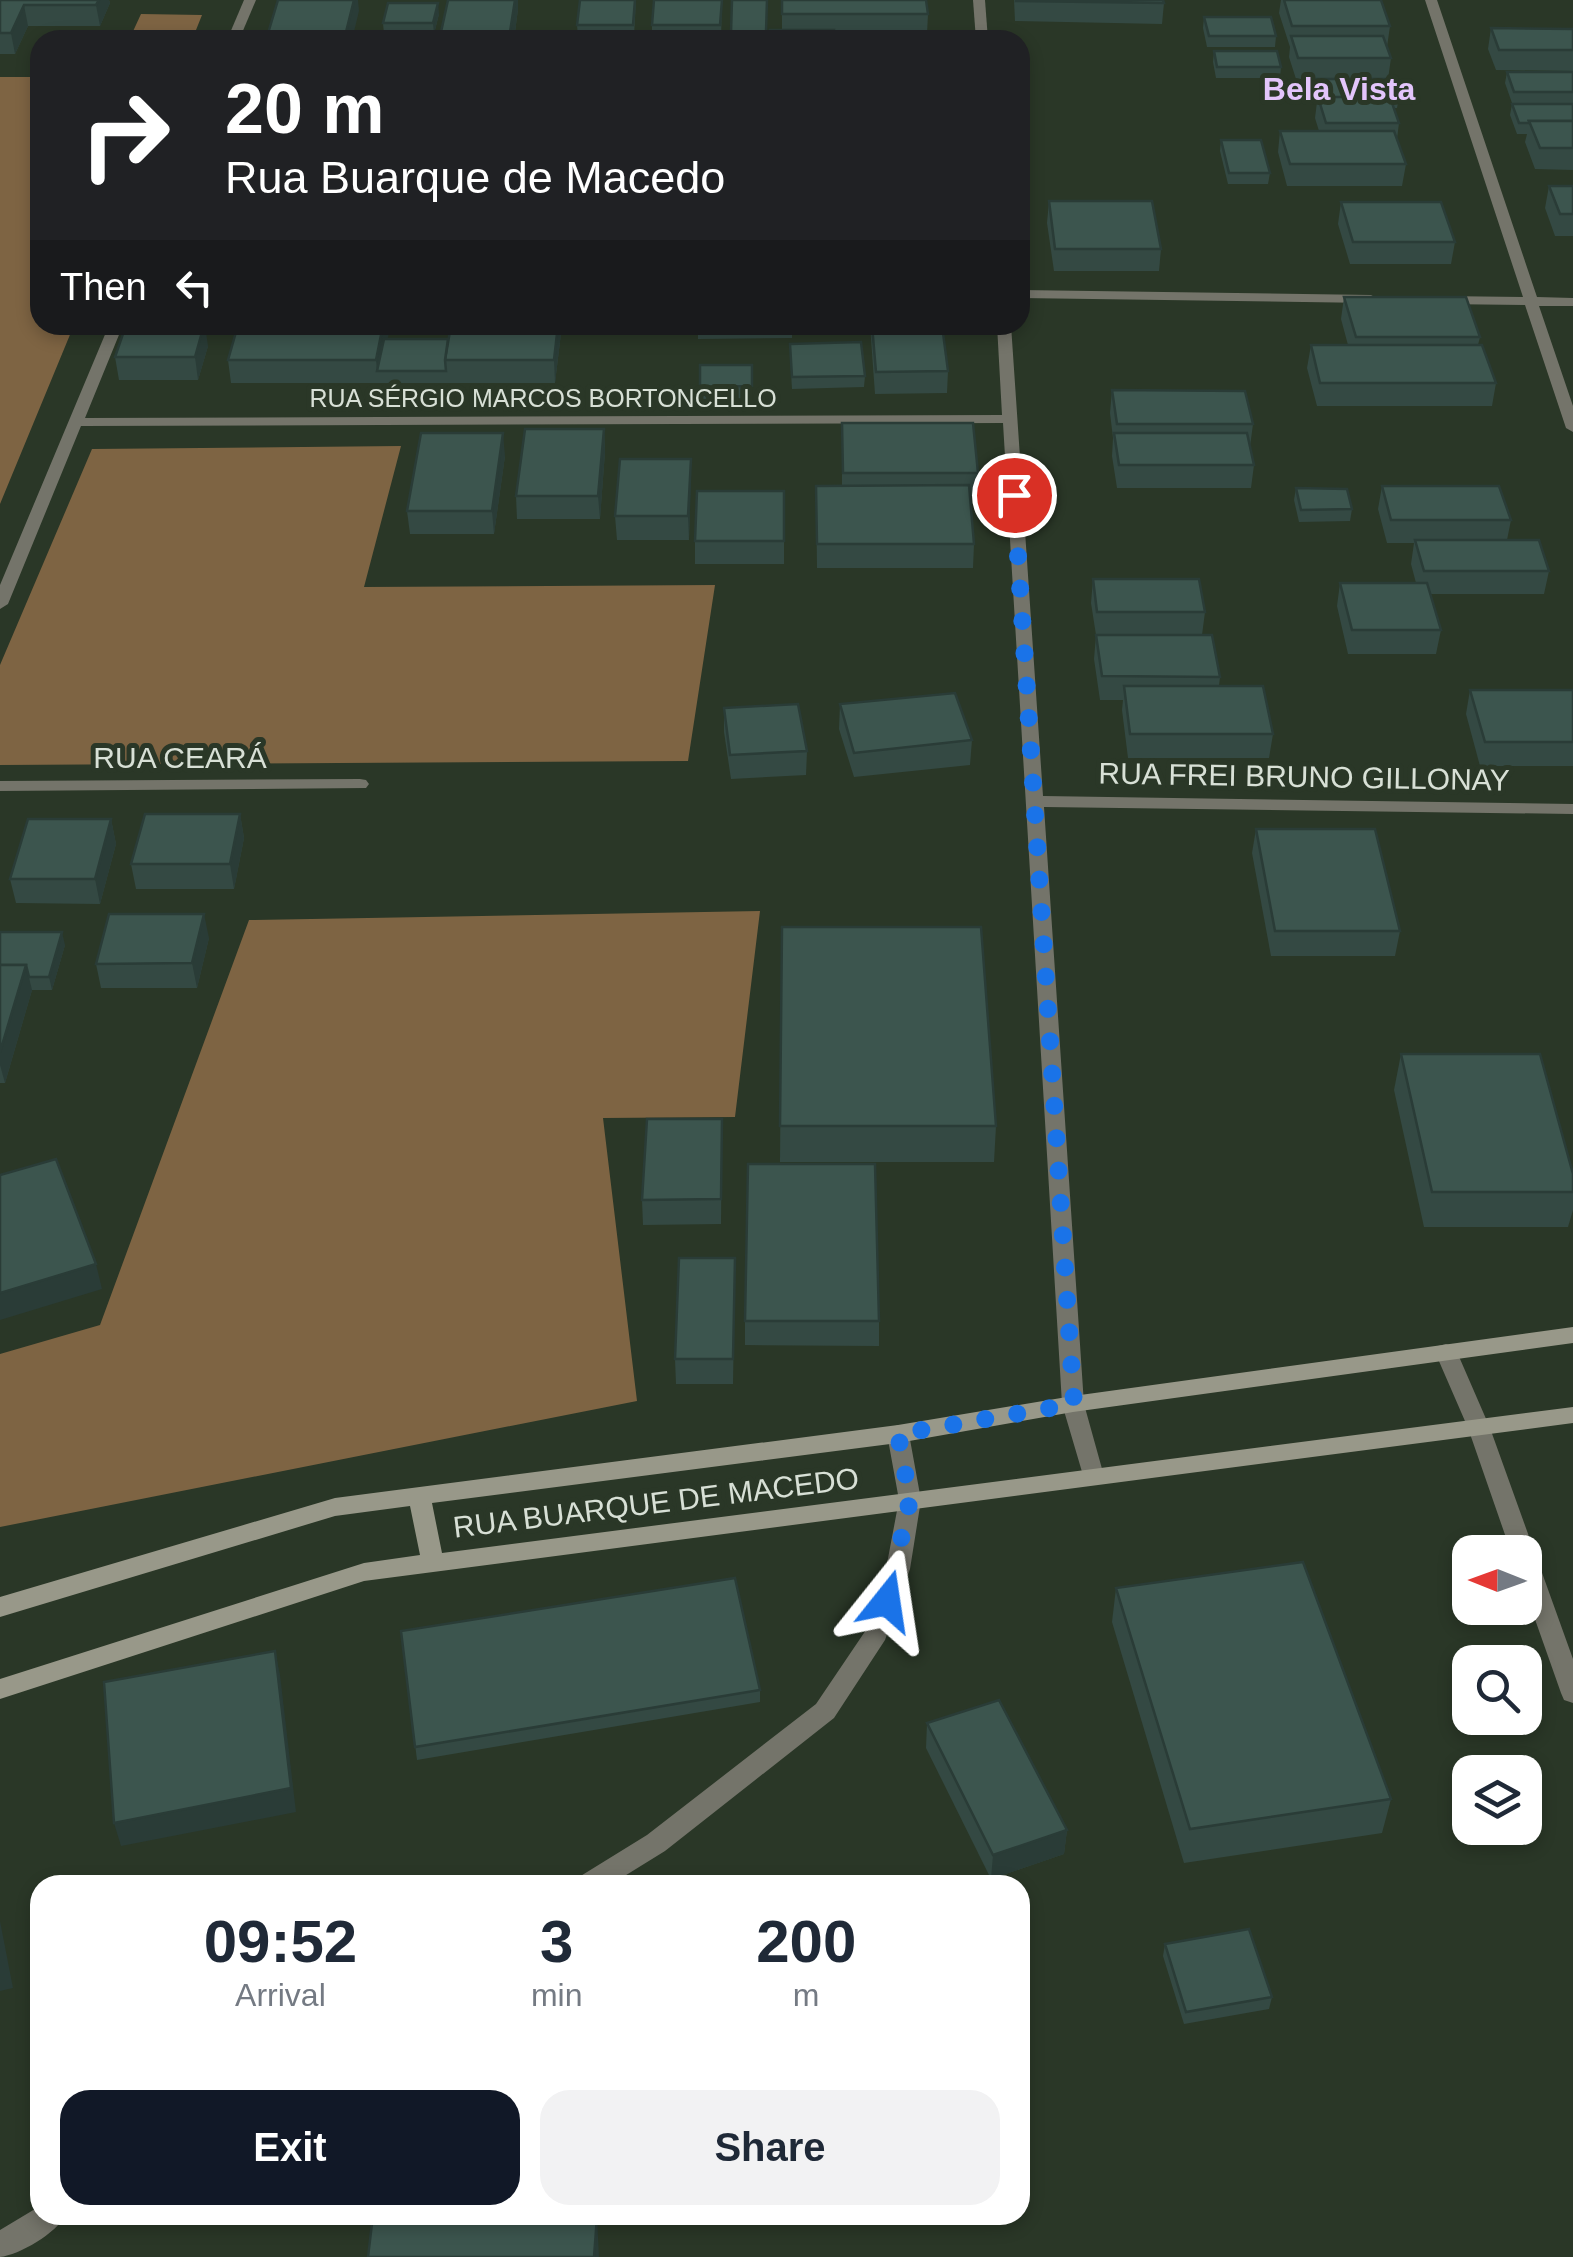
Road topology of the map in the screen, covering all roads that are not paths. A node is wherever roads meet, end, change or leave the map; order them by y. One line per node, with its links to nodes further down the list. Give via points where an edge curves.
1 (250, 0): 4 (street)
2 (979, 0): 5 (street)
3 (1431, 0): 9 (street)
4 (237, 30)
5 (981, 30)
6 (1030, 294): 7 (street)
7 (1392, 300)
8 (1431, 300): 9 (street)
9 (1529, 302): 10 (street); 15 (street)
10 (1573, 302)
11 (112, 335): 14 (street)
12 (1005, 335): 13 (street)
13 (1009, 419): 14 (street, RUA SÉRGIO MARCOS BORTONCELLO); 19 (street)
14 (78, 422): 16 (street)
15 (1573, 428)
16 (0, 604)
17 (360, 784): 18 (street, RUA CEARÁ)
18 (0, 786)
19 (1033, 801): 20 (street, RUA FREI BRUNO GILLONAY); 23 (street)
20 (1573, 808)
21 (1573, 1334): 22 (main road, RUA BUARQUE DE MACEDO)
22 (1446, 1352): 23 (main road, RUA BUARQUE DE MACEDO); 25 (street)
23 (1074, 1404): 26 (main road, RUA BUARQUE DE MACEDO); 27 (street)
24 (1573, 1415): 25 (main road, RUA BUARQUE DE MACEDO)
25 (1479, 1428): 27 (main road, RUA BUARQUE DE MACEDO); 30 (street)
26 (898, 1434): 28 (main road, RUA BUARQUE DE MACEDO); 29 (street)
27 (1093, 1476): 29 (main road, RUA BUARQUE DE MACEDO)
28 (419, 1496): 31 (main road); 33 (main road, RUA BUARQUE DE MACEDO, via 335,1507)
29 (910, 1500): 31 (main road, RUA BUARQUE DE MACEDO); 36 (street, via 877,1633 824,1710 656,1843)
30 (1517, 1535)
31 (433, 1562): 34 (main road, RUA BUARQUE DE MACEDO, via 364,1572)
32 (1542, 1606): 35 (street)
33 (0, 1607)
34 (0, 1688)
35 (1573, 1693)
36 (604, 1875)
37 (35, 2225): 38 (street)
38 (0, 2246)

